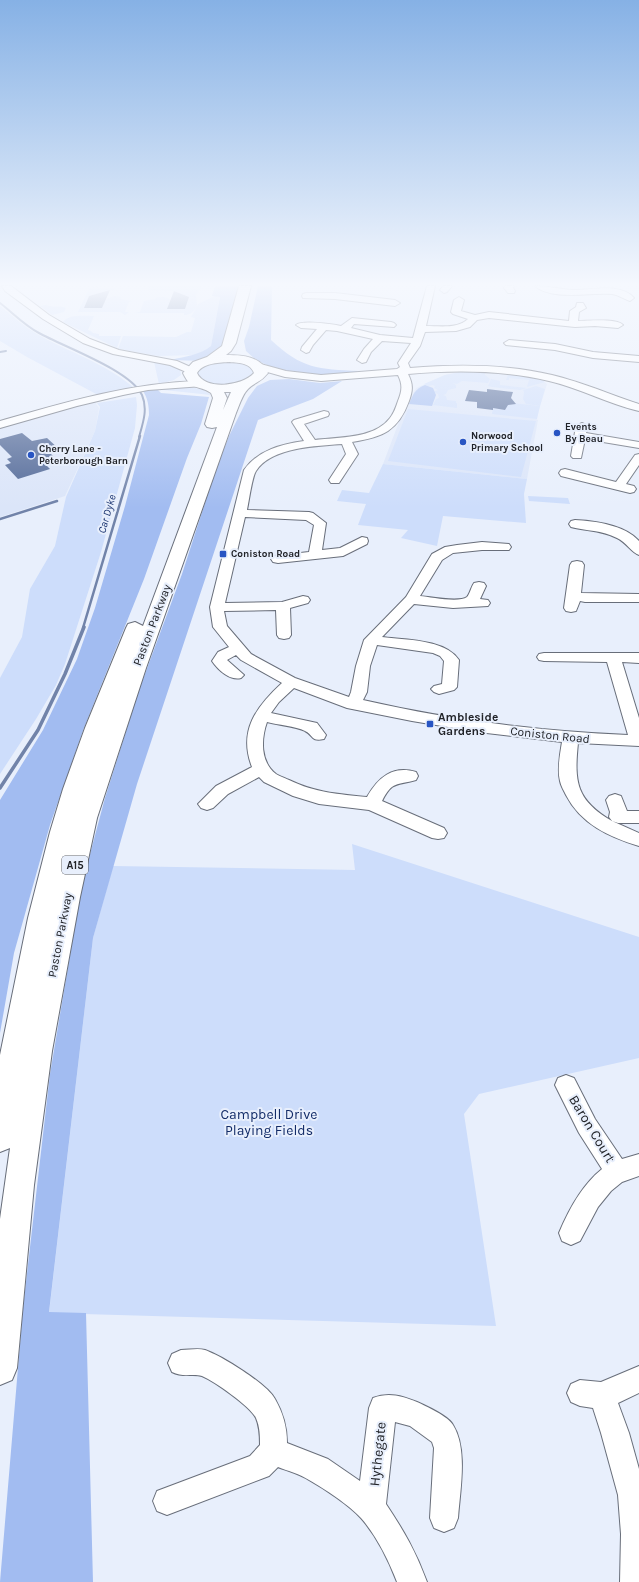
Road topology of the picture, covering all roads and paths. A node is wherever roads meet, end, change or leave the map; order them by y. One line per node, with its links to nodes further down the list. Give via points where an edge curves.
1 (159, 360): 6 (street)
2 (217, 360): 7 (highway)
3 (238, 360): 8 (highway)
4 (247, 360): 8 (highway)
5 (405, 360): 9 (street)
6 (166, 361): 7 (street); 11 (street, via 176,363)
7 (207, 361): 11 (highway, via 195,366)
8 (252, 364): 10 (street, via 276,372); 12 (highway, via 260,373)
9 (404, 370): 10 (street, via 337,378); 13 (street, via 454,368 522,372 551,378); 16 (street, Coniston Road, via 408,387 393,422 369,435)
10 (304, 376): 12 (street)
11 (198, 379): 12 (highway, via 232,388); 15 (street, via 104,396); 60 (highway, Paston Parkway / A15, via 220,395 220,401 165,553 102,710 74,789 46,894 16,1034)
12 (250, 383): 64 (highway, Paston Parkway / A15, via 238,392 228,413 136,668 86,818 38,1051 19,1185)
13 (638, 407)
14 (324, 414): 17 (street, via 298,422)
15 (0, 425)
16 (345, 440): 17 (street, Coniston Road); 22 (street, via 352,454)
17 (312, 444): 23 (street, Coniston Road, via 277,451 253,465)
18 (639, 445): 19 (street, via 582,430)
19 (577, 456)
20 (639, 456): 21 (street, via 624,488)
21 (573, 473)
22 (335, 480)
23 (240, 513): 28 (street, via 309,516 320,523); 36 (street, Coniston Road)
24 (575, 524): 27 (street, via 591,525 622,535 629,538)
25 (362, 541): 28 (street, via 344,552)
26 (504, 547): 33 (street, via 485,540 450,550 437,557)
27 (639, 551)
28 (316, 554): 29 (street)
29 (278, 559)
30 (592, 572): 32 (street, via 577,568 573,602 585,598)
31 (479, 586): 33 (street, via 474,598 476,603 453,604)
32 (639, 598)
33 (410, 599): 38 (street)
34 (303, 600): 35 (street)
35 (283, 606): 36 (street); 37 (street)
36 (217, 607): 39 (street, Coniston Road, via 220,628)
37 (284, 635)
38 (371, 640): 45 (street, via 436,649 445,653 452,660 450,682 449,687); 46 (street, via 359,692)
39 (236, 649): 43 (street, via 222,655 220,661); 44 (street, Coniston Road, via 265,670)
40 (544, 657): 41 (street)
41 (613, 657): 42 (street); 50 (street)
42 (639, 658)
43 (236, 675)
44 (292, 682): 46 (street, Coniston Road); 47 (street)
45 (439, 689)
46 (353, 704): 49 (street, Coniston Road, via 414,717)
47 (261, 716): 48 (street, via 311,727); 51 (street, via 256,732 255,754)
48 (318, 735)
49 (570, 738): 50 (street, Coniston Road); 55 (street, via 567,780 574,795 584,810)
50 (639, 741)
51 (261, 769): 53 (street, via 222,790); 54 (street, via 283,786 312,796)
52 (410, 776): 54 (street, via 397,776 384,783)
53 (207, 804)
54 (372, 804): 57 (street)
55 (613, 815): 56 (street); 58 (street, via 623,835)
56 (639, 817)
57 (438, 833)
58 (639, 840)
59 (566, 1085): 61 (street, Baron Court, via 587,1126)
60 (0, 1138)
61 (628, 1169): 62 (street, Baron Court, via 600,1186 589,1200)
62 (571, 1233)
63 (180, 1363): 66 (street, via 204,1363 249,1391 265,1407 273,1427)
64 (0, 1368)
65 (639, 1379): 70 (street, via 591,1394 615,1433 632,1495)
66 (274, 1451): 67 (street, via 258,1466); 68 (street, Hythegate, via 318,1469)
67 (167, 1501)
68 (372, 1508): 69 (street, Hythegate, via 383,1408 399,1409 418,1416 443,1433 448,1448); 71 (street, Hythegate, via 404,1560)
69 (444, 1518)
70 (637, 1567)
71 (412, 1582)

